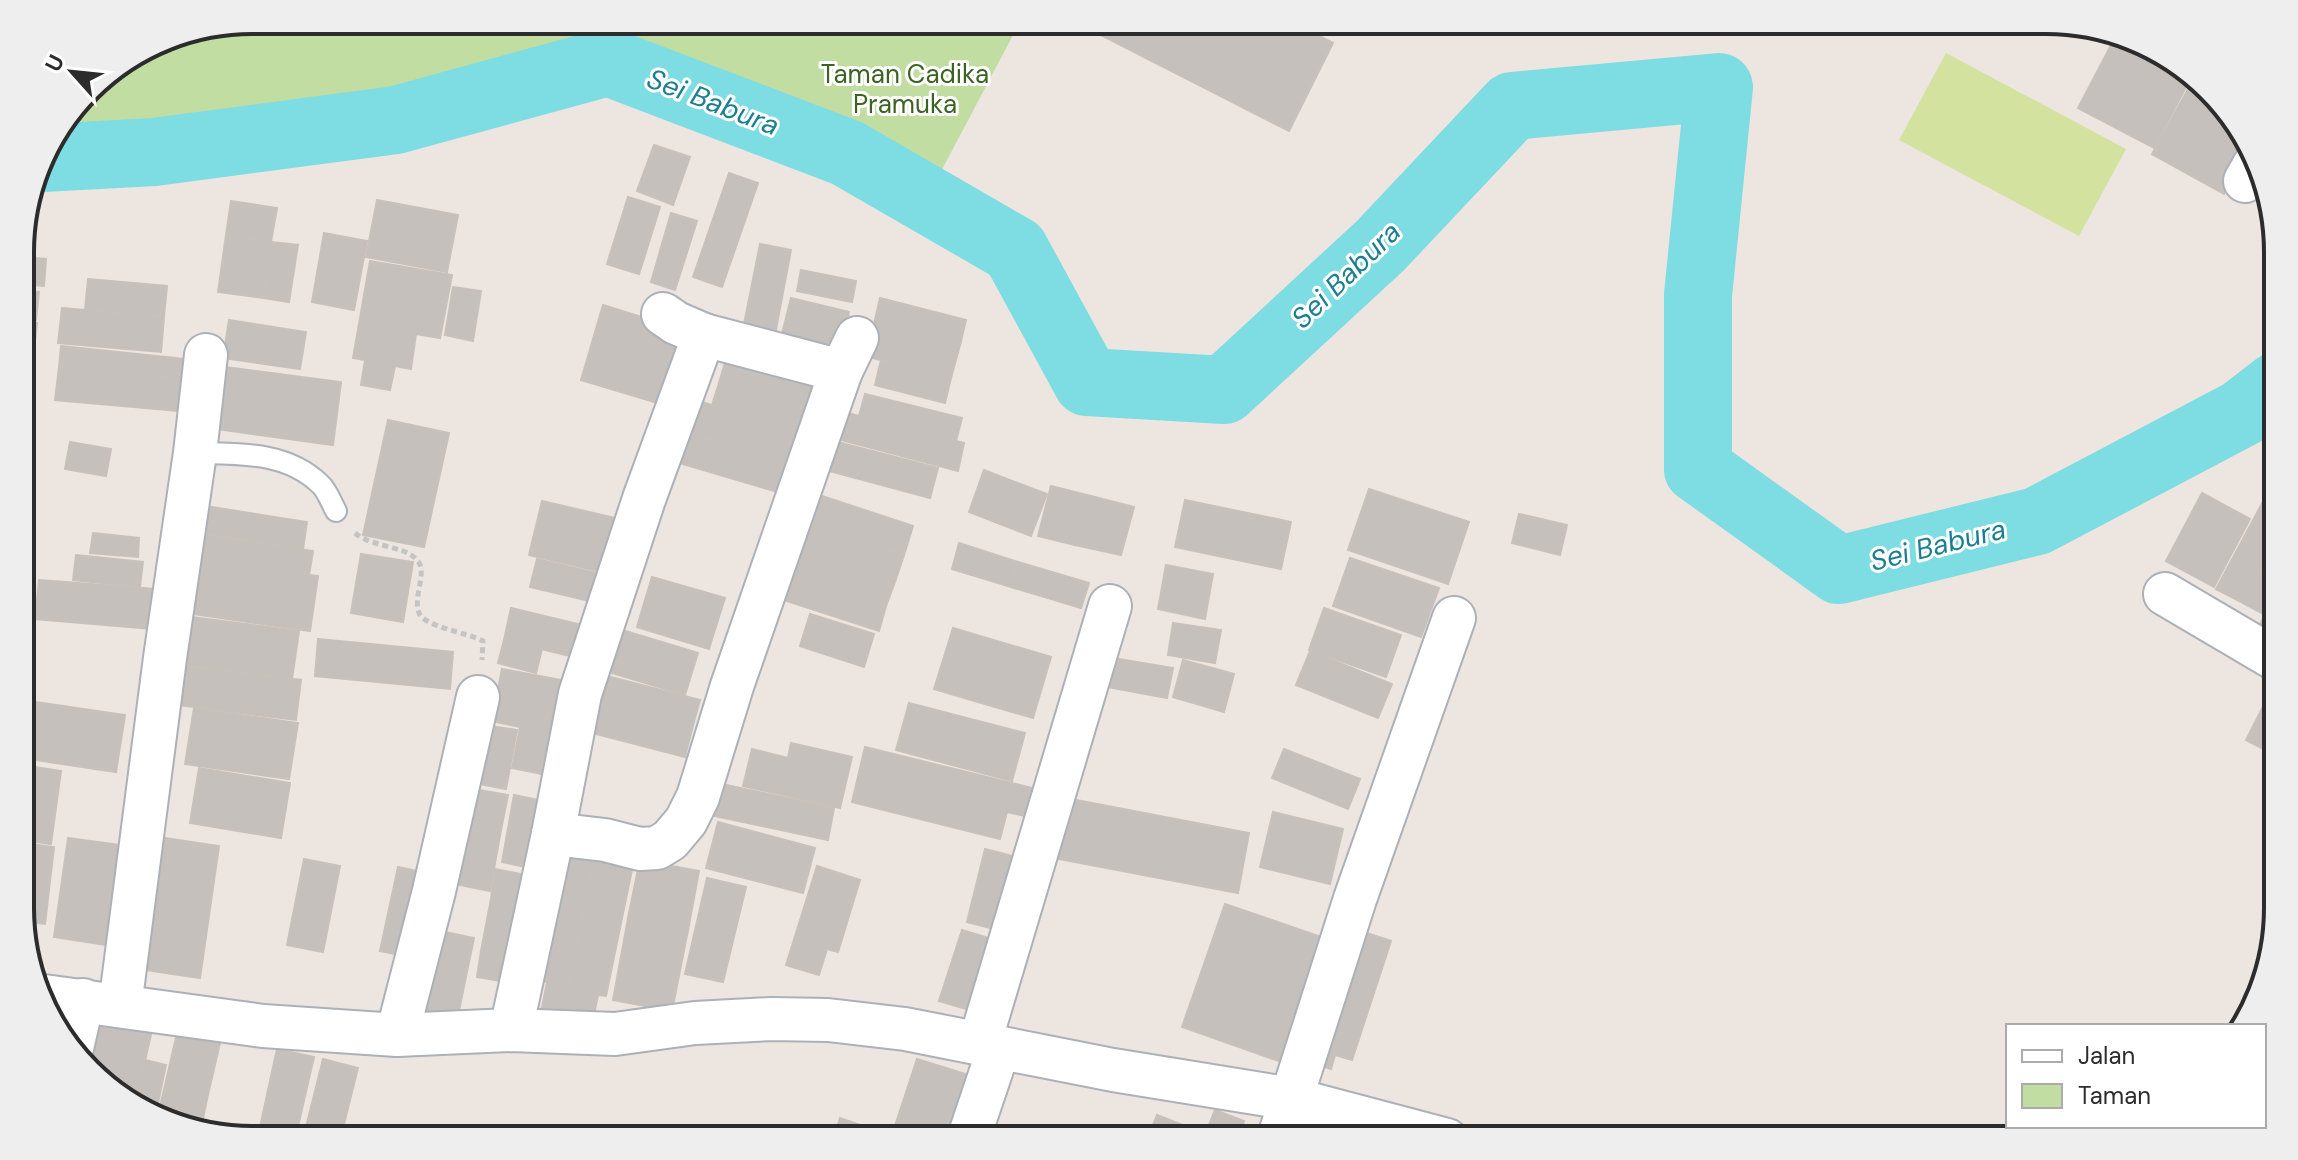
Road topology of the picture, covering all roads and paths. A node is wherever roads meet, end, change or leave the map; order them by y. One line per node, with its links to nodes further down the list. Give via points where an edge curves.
1 (663, 314): 2 (street)
2 (704, 335): 11 (street, via 580,694); 11 (street, via 849,355 686,821 657,848)
3 (206, 355): 4 (street)
4 (195, 453): 5 (lane, via 286,461 322,485); 12 (street, via 165,658)
5 (336, 511): 10 (path, via 365,541 403,551 421,564 418,611 424,620 483,641)
6 (2165, 594): 9 (street)
7 (1110, 606): 16 (street)
8 (1454, 618): 17 (street, via 1355,899)
9 (2264, 652)
10 (478, 697): 15 (street)
11 (553, 834): 13 (street)
12 (82, 1001): 14 (street); 15 (street, via 263,1026)
13 (511, 1030): 15 (street); 16 (street, via 615,1034 695,1023 828,1020)
14 (75, 1034)
15 (397, 1035)
16 (989, 1045): 17 (street); 18 (street)
17 (1292, 1099): 19 (street); 20 (street)
18 (971, 1126)
19 (1283, 1126)
20 (1394, 1126)

